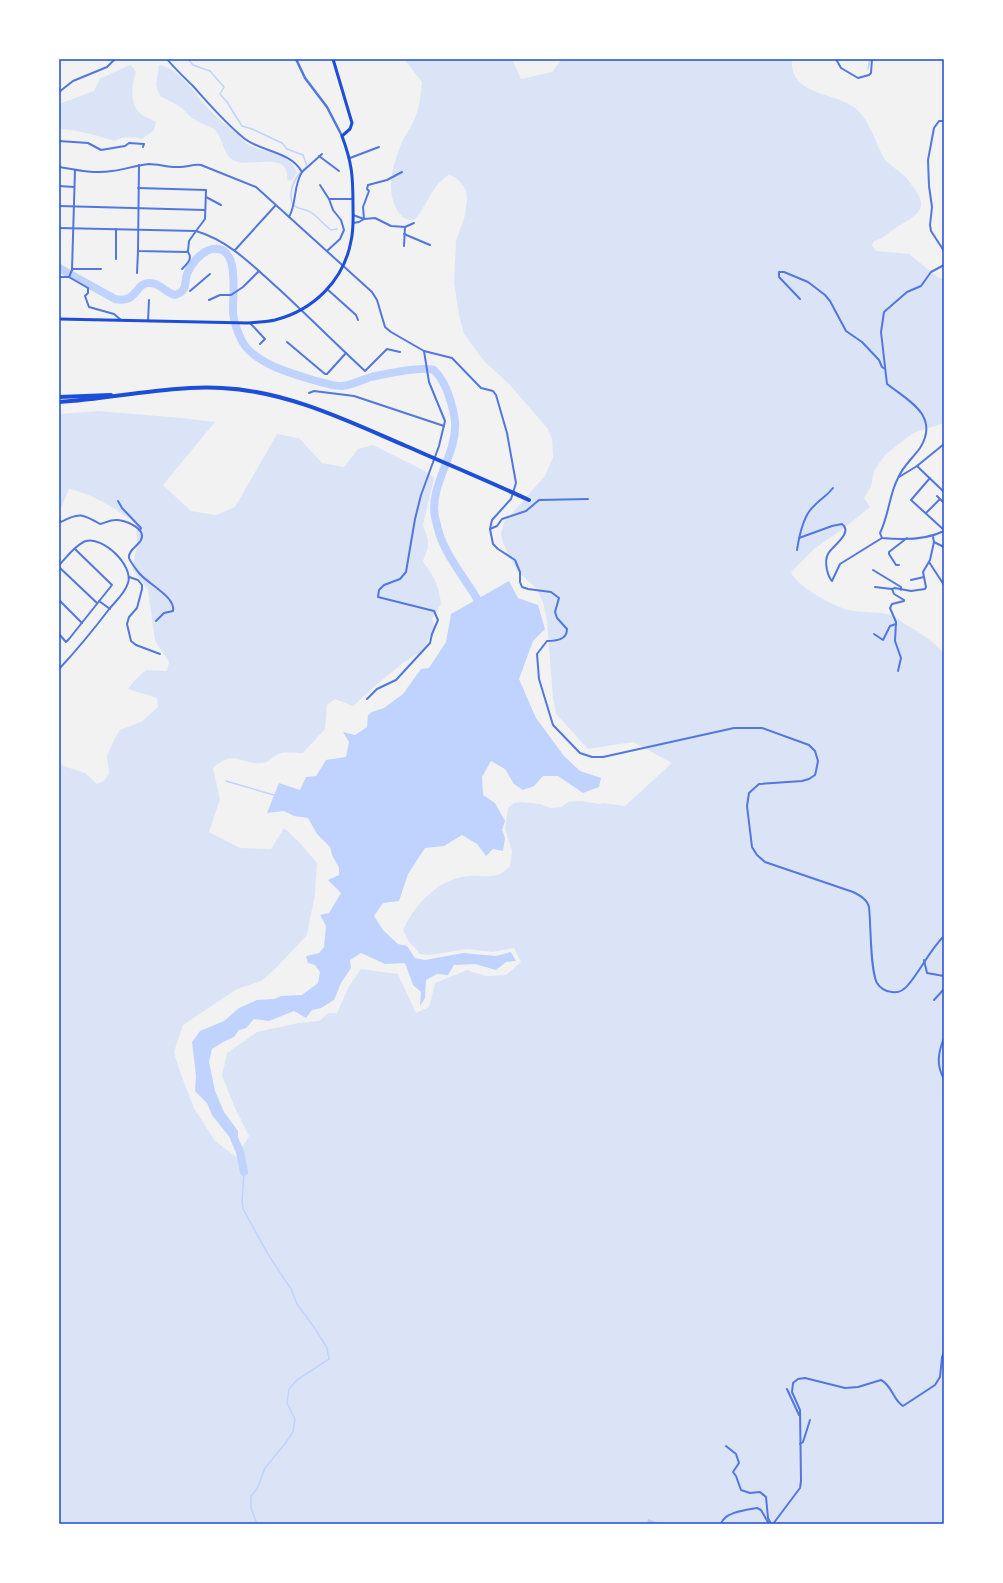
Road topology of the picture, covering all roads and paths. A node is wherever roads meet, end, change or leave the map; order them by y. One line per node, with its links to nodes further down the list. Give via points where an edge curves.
1 (116, 59): 7 (street, via 107,67 73,81)
2 (167, 59): 18 (street, via 206,102 246,140 257,147 284,156 296,163)
3 (296, 59): 9 (street)
4 (333, 59): 9 (main road, via 352,123 350,129)
5 (836, 59): 6 (street, via 840,67 858,78 871,73)
6 (872, 59)
7 (59, 92)
8 (944, 121): 48 (street, via 938,122 934,128 928,160 932,207 931,231)
9 (342, 136): 13 (main road)
10 (59, 141): 11 (street, via 88,143 101,150 129,143 144,144)
11 (143, 147)
12 (379, 147): 13 (street)
13 (350, 158): 26 (main road)
14 (139, 165): 16 (street, via 112,171); 23 (street); 30 (street, via 201,165 252,184)
15 (59, 167): 16 (street)
16 (75, 170): 22 (street)
17 (339, 171): 18 (street, via 320,155)
18 (302, 172): 34 (street, via 296,184)
19 (402, 172): 35 (street, via 387,180 368,185 369,192 363,208)
20 (320, 185): 25 (street)
21 (59, 186): 22 (street)
22 (74, 187): 29 (street)
23 (138, 188): 24 (street, via 206,190); 31 (street)
24 (206, 197): 27 (street); 32 (street)
25 (329, 199): 26 (street); 51 (street, via 344,230 340,239)
26 (353, 199): 33 (main road)
27 (221, 205)
28 (59, 206): 29 (street)
29 (74, 206): 31 (street); 40 (street)
30 (275, 206): 34 (street); 47 (street)
31 (138, 209): 32 (street); 42 (street)
32 (206, 210): 43 (street, via 205,219)
33 (353, 215): 35 (street); 36 (main road)
34 (289, 217): 51 (street)
35 (364, 219): 36 (street); 38 (street, via 375,218 391,226)
36 (353, 223): 54 (main road, via 352,240)
37 (414, 223): 38 (street)
38 (404, 227): 44 (street)
39 (59, 228): 40 (street)
40 (73, 229): 41 (street); 57 (street)
41 (116, 230): 42 (street); 52 (street)
42 (137, 230): 43 (street); 49 (street)
43 (196, 231): 47 (street); 50 (street, via 189,241)
44 (404, 234): 45 (street); 46 (street)
45 (430, 245)
46 (404, 246)
47 (235, 250): 58 (street)
48 (944, 250)
49 (138, 251): 50 (street); 59 (street)
50 (188, 251): 56 (street, via 189,260)
51 (327, 251): 54 (street)
52 (116, 259)
53 (944, 265): 79 (street, via 931,272 922,286 907,292 884,312 881,332)
54 (344, 266): 63 (main road); 76 (street, via 372,292 385,327)
55 (101, 269): 57 (street)
56 (182, 269)
57 (72, 270): 62 (street)
58 (259, 271): 66 (street, via 231,295 220,295); 68 (street)
59 (137, 273)
60 (210, 274): 64 (street)
61 (59, 276): 62 (street)
62 (69, 277): 70 (street, via 88,288 85,296 89,307 114,314)
63 (327, 289): 68 (main road); 72 (street, via 356,315)
64 (190, 291)
65 (149, 300): 71 (street)
66 (210, 300)
67 (800, 300): 79 (street, via 779,278 780,272 808,282 821,291 830,301 846,331 862,342)
68 (301, 309): 73 (main road, via 275,320); 78 (street)
69 (59, 319): 70 (main road)
70 (121, 320): 71 (main road)
71 (148, 320): 73 (main road)
72 (358, 320)
73 (249, 323): 75 (street, via 265,339)
74 (287, 342): 78 (street, via 325,374)
75 (260, 344)
76 (424, 351): 84 (street, via 426,371 444,416); 99 (street, via 452,358 481,388 493,391 498,399 508,433 516,483 511,500 494,517)
77 (400, 352): 78 (street, via 387,349 365,372)
78 (346, 353)
79 (886, 370): 87 (street, via 887,384 913,402 926,422 926,433 920,448)
80 (308, 393): 84 (street, via 314,391 354,396)
81 (126, 396): 82 (highway); 83 (highway); 94 (highway, via 186,388 240,390 274,396 354,423)
82 (59, 397)
83 (59, 404)
84 (444, 426): 132 (street, via 414,519 406,572 400,579 378,590 378,597 434,611 438,620 430,643 396,680 377,689)
85 (944, 444): 86 (street)
86 (917, 466): 87 (street); 88 (street)
87 (898, 478): 104 (street, via 880,533)
88 (930, 478): 90 (street); 97 (street, via 911,500)
89 (833, 488): 103 (street, via 810,509)
90 (944, 492)
91 (937, 496): 93 (street)
92 (588, 499): 99 (street, via 539,500 526,511 502,519 497,526)
93 (940, 499): 96 (street); 97 (street)
94 (529, 500)
95 (118, 501): 100 (street, via 141,528)
96 (943, 502)
97 (926, 513): 101 (street)
98 (59, 520): 100 (street, via 61,522 76,515 100,524 115,520 123,521)
99 (490, 529): 134 (street, via 494,544 518,565 522,587 551,592 558,598 554,612 567,629 567,635 564,638 547,641 537,654 539,679 553,724 580,753 592,758 603,757 734,728 762,728 809,745 815,751 818,761 814,775 802,781 758,784 749,793 747,806 752,847 765,862 852,892 866,901 869,907 873,970 876,982 881,988 892,992 904,989)
100 (140, 530): 124 (street, via 141,540 129,557 139,573 169,597 174,607 173,611 164,613)
101 (944, 531): 102 (street)
102 (933, 536): 105 (street); 106 (street)
103 (799, 538): 104 (street, via 832,526 845,526 844,535 827,554 827,569 832,580 840,564); 109 (street)
104 (882, 538): 105 (street)
105 (908, 538): 111 (street, via 889,552)
106 (934, 542): 107 (street); 110 (street)
107 (944, 547)
108 (75, 549): 112 (street); 114 (street, via 85,541 95,540 101,543 124,563); 122 (street, via 112,585)
109 (797, 550)
110 (929, 562): 115 (street); 117 (street)
111 (899, 565)
112 (59, 566): 122 (street)
113 (873, 570): 120 (street, via 901,587)
114 (129, 577): 123 (street, via 125,589); 129 (street, via 138,580 142,589 137,608 129,617 127,624 130,641)
115 (924, 577): 116 (street); 120 (street, via 925,589)
116 (911, 580)
117 (944, 585)
118 (876, 587): 119 (street)
119 (892, 589): 120 (street); 126 (street, via 894,594 904,600 890,606)
120 (901, 590)
121 (59, 600): 125 (street)
122 (98, 602): 123 (street); 125 (street)
123 (110, 609): 130 (street)
124 (156, 620)
125 (82, 623): 127 (street, via 66,642)
126 (896, 624): 128 (street, via 890,626 883,640); 131 (street, via 895,641 901,658)
127 (59, 634)
128 (874, 634)
129 (160, 654)
130 (59, 669)
131 (898, 671)
132 (367, 699)
133 (944, 936): 134 (street)
134 (924, 960): 135 (street, via 927,973)
135 (944, 976)
136 (944, 989): 137 (street)
137 (934, 1000)
138 (944, 1038): 139 (street, via 938,1062)
139 (944, 1080)
140 (944, 1352): 142 (street, via 938,1382 930,1390 903,1406 881,1380 845,1388 808,1378 798,1379 792,1386 792,1392)
141 (787, 1390): 142 (street)
142 (800, 1415): 144 (street)
143 (810, 1420): 144 (street)
144 (800, 1444): 147 (street, via 800,1488)
145 (726, 1446): 147 (street, via 736,1454 739,1463 733,1472 741,1490 750,1493 760,1492 766,1497)
146 (721, 1524): 147 (street, via 726,1516 757,1508)
147 (771, 1524)

